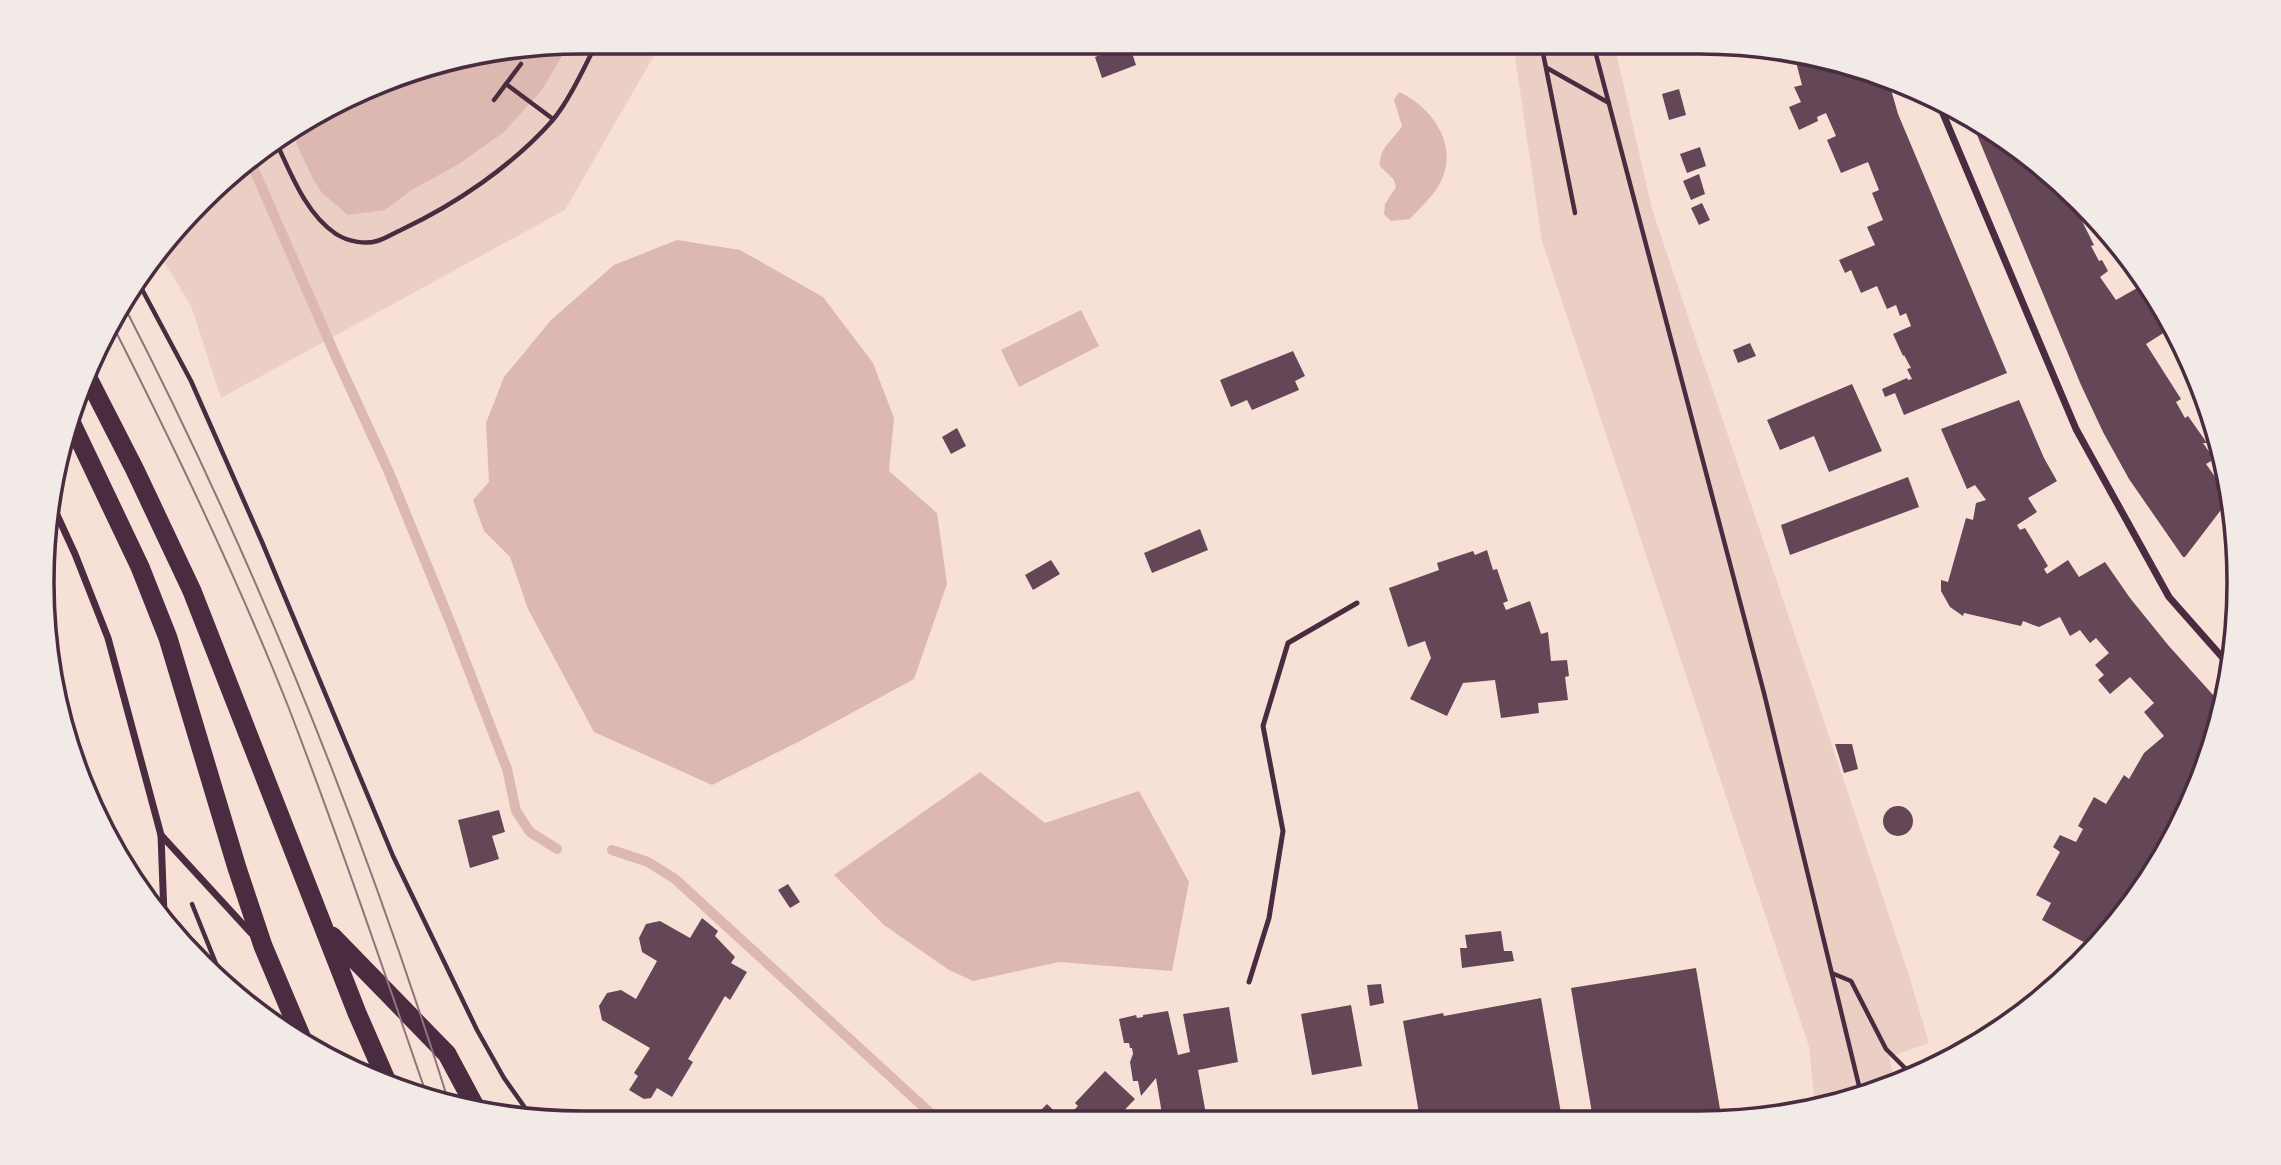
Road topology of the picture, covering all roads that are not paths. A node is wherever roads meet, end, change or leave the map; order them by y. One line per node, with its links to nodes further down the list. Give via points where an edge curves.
1 (1944, 115): 6 (street, via 2076,429 2169,597)
2 (92, 386): 9 (highway, via 192,591)
3 (76, 433): 10 (highway, via 168,638)
4 (59, 518): 7 (street, via 108,638)
5 (1357, 603): 11 (lane, via 1287,643 1263,726 1283,831 1269,918)
6 (2221, 656)
7 (161, 835): 8 (street); 10 (street)
8 (164, 905)
9 (324, 928): 13 (highway); 14 (highway, via 447,1054)
10 (263, 946): 12 (highway)
11 (1249, 982)
12 (297, 1027)
13 (382, 1072)
14 (471, 1099)

